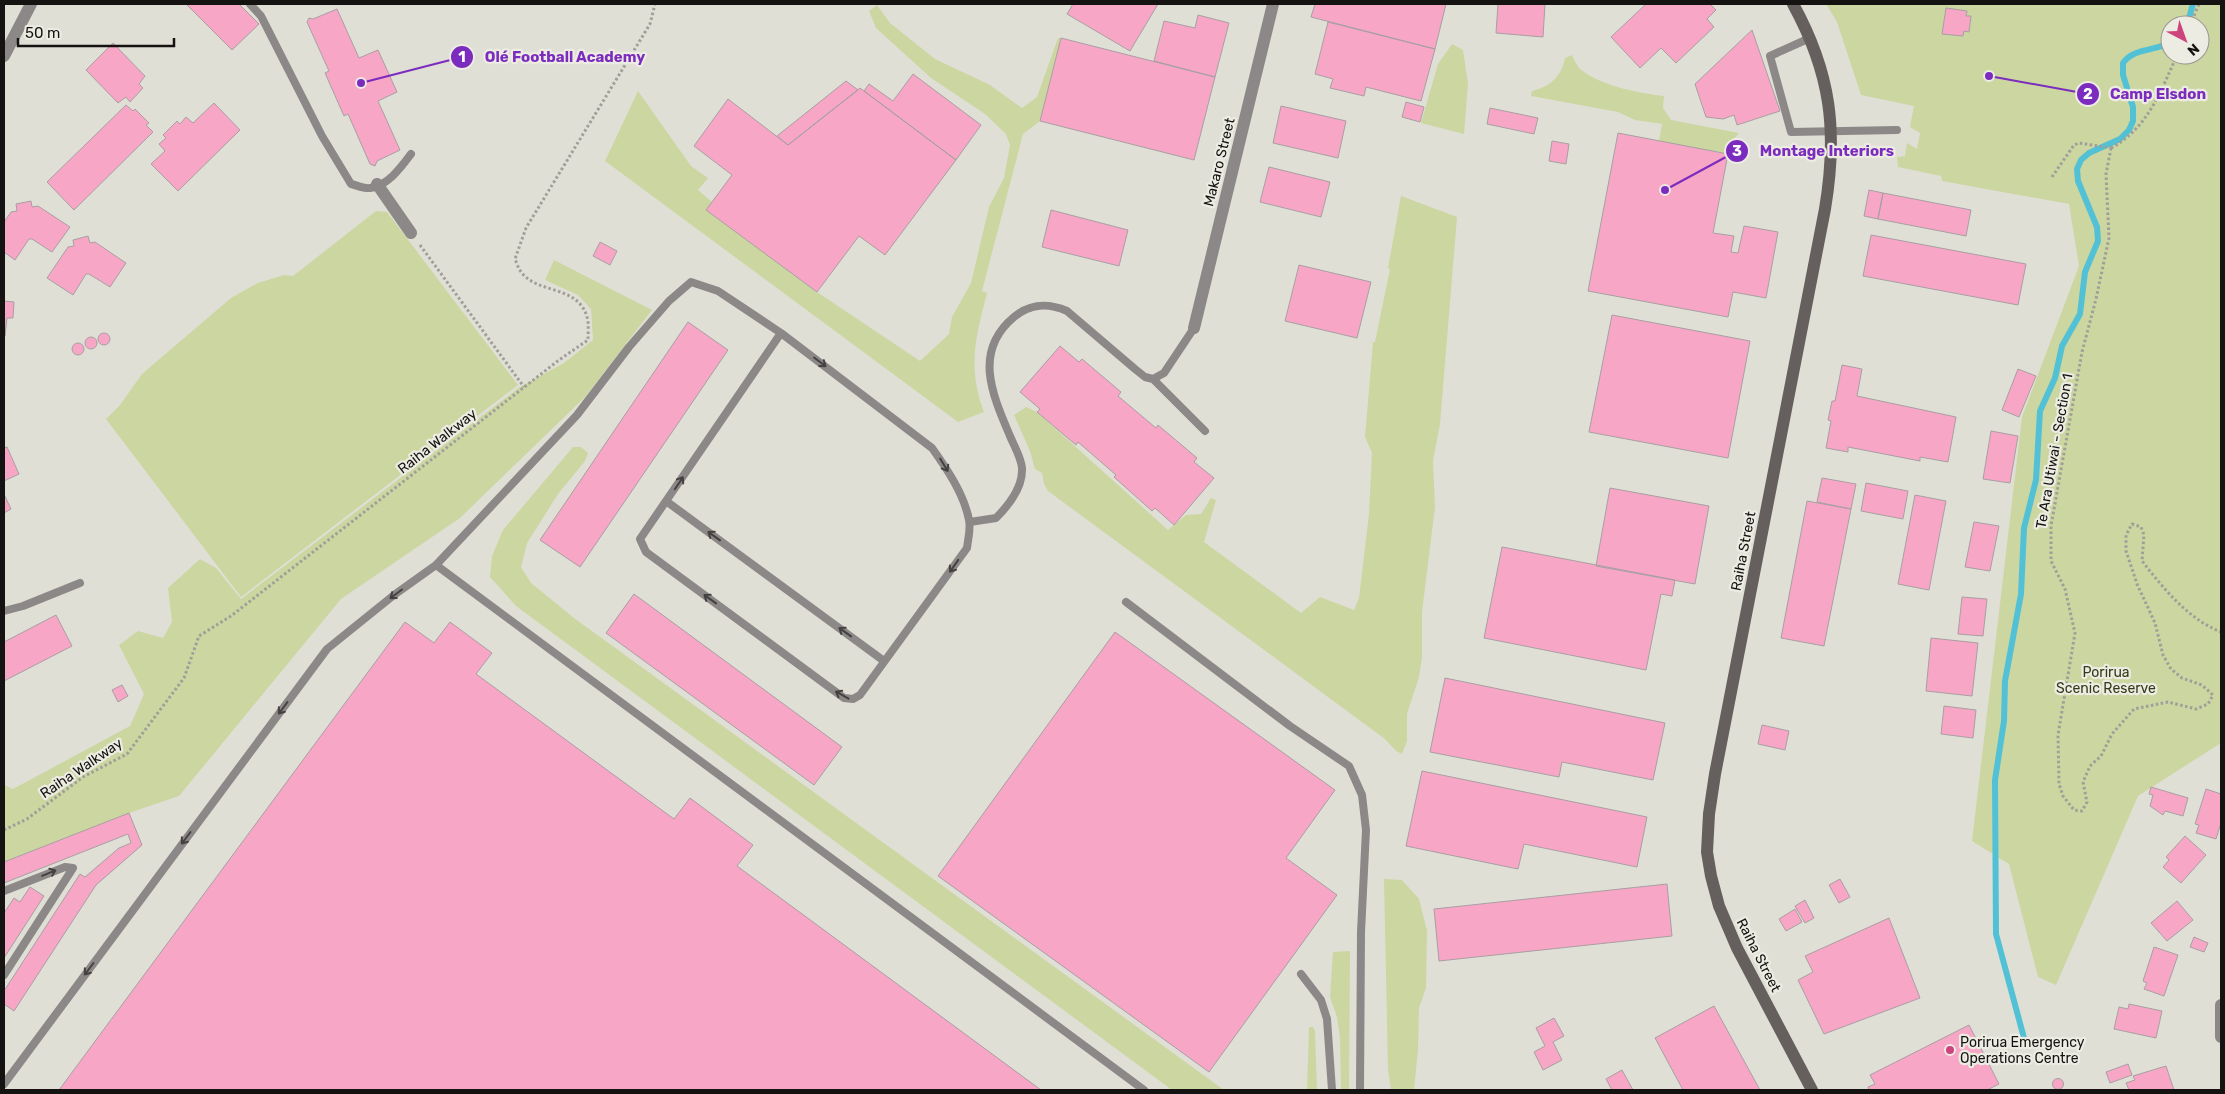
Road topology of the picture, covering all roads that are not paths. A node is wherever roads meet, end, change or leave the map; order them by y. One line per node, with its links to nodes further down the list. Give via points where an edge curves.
1 (31, 4): 6 (street)
2 (250, 4): 10 (lane, via 261,16 322,136 351,184 370,188)
3 (1274, 4): 12 (street, Makaro Street)
4 (1793, 4): 5 (main road, Raiha Street)
5 (1810, 38): 8 (main road, Raiha Street, via 1823,77); 8 (lane, via 1770,56 1791,132)
6 (4, 56)
7 (1897, 130): 8 (lane)
8 (1832, 131): 32 (main road, Raiha Street, via 1825,209 1715,774 1707,852 1726,927)
9 (411, 154): 10 (lane, via 396,175)
10 (378, 184): 11 (street)
11 (411, 233)
12 (1194, 328): 14 (lane, via 1164,373)
13 (781, 332): 16 (lane, one-way to 13); 17 (lane, one-way to 17, via 932,448 962,500); 18 (lane, via 718,291 691,282 669,301 629,347 577,415)
14 (1153, 379): 15 (lane); 17 (lane, via 1145,377 1067,312 1054,306 1039,305 1022,311 996,337 990,354 990,384 1018,456 1021,476 1012,499 996,518)
15 (1205, 431)
16 (666, 501): 22 (lane, one-way to 16); 22 (lane, one-way to 16, via 860,695 853,699 844,698 646,552 640,539)
17 (970, 522): 22 (lane, one-way to 22, via 967,548)
18 (436, 565): 28 (lane, one-way to 28, via 327,649); 29 (lane)
19 (80, 583): 21 (lane)
20 (1126, 602): 31 (lane, via 1290,726 1350,766 1362,795 1366,830 1361,932)
21 (4, 611)
22 (884, 661)
23 (4, 891): 25 (lane, one-way to 25, via 66,867 73,868)
24 (1301, 974): 30 (lane, via 1321,1000 1327,1019)
25 (4, 975)
26 (2221, 1006): 27 (street)
27 (2221, 1037)
28 (4, 1084)
29 (1144, 1090)
30 (1332, 1090)
31 (1360, 1090)
32 (1812, 1090)

